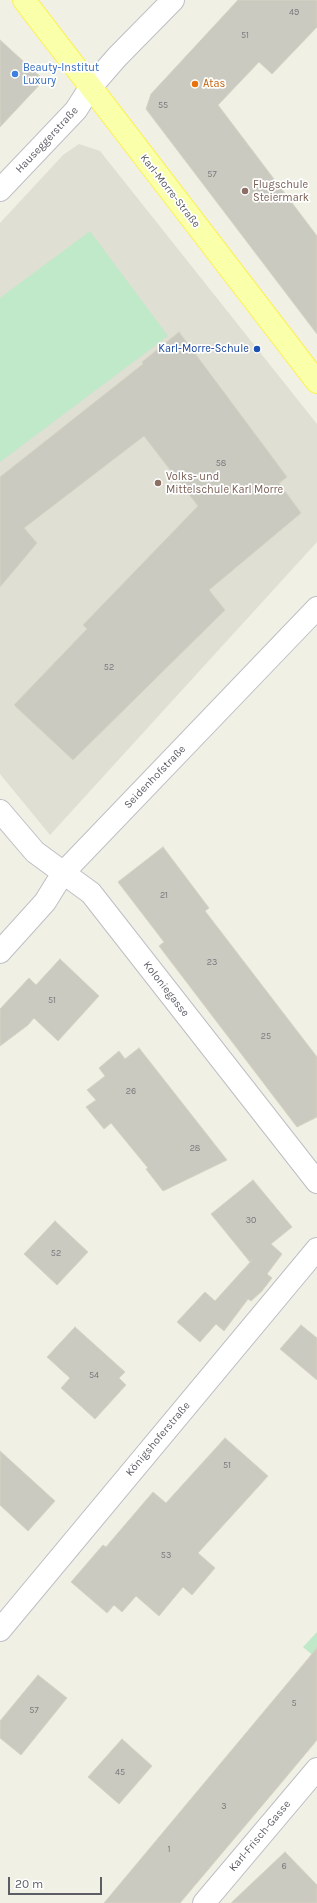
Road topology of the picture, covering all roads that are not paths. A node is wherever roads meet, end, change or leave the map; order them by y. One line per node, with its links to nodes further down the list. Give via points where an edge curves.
1 (24, 0): 3 (main road, Karl-Morre-Straße)
2 (173, 0): 3 (street, Hauseggerstraße)
3 (90, 88): 4 (street, Hauseggerstraße, via 76,110); 5 (main road, Karl-Morre-Straße)
4 (0, 190)
5 (317, 382)
6 (317, 608): 8 (street, Seidenhofstraße)
7 (0, 811): 8 (street, Koloniegasse, via 35,852)
8 (63, 873): 9 (street, Seidenhofstraße, via 45,902); 10 (street, Koloniegasse, via 91,893)
9 (0, 952)
10 (317, 1182)
11 (317, 1249): 12 (street, Königshoferstraße)
12 (0, 1630)
13 (317, 1769): 14 (street, Karl-Frisch-Gasse)
14 (204, 1903)

